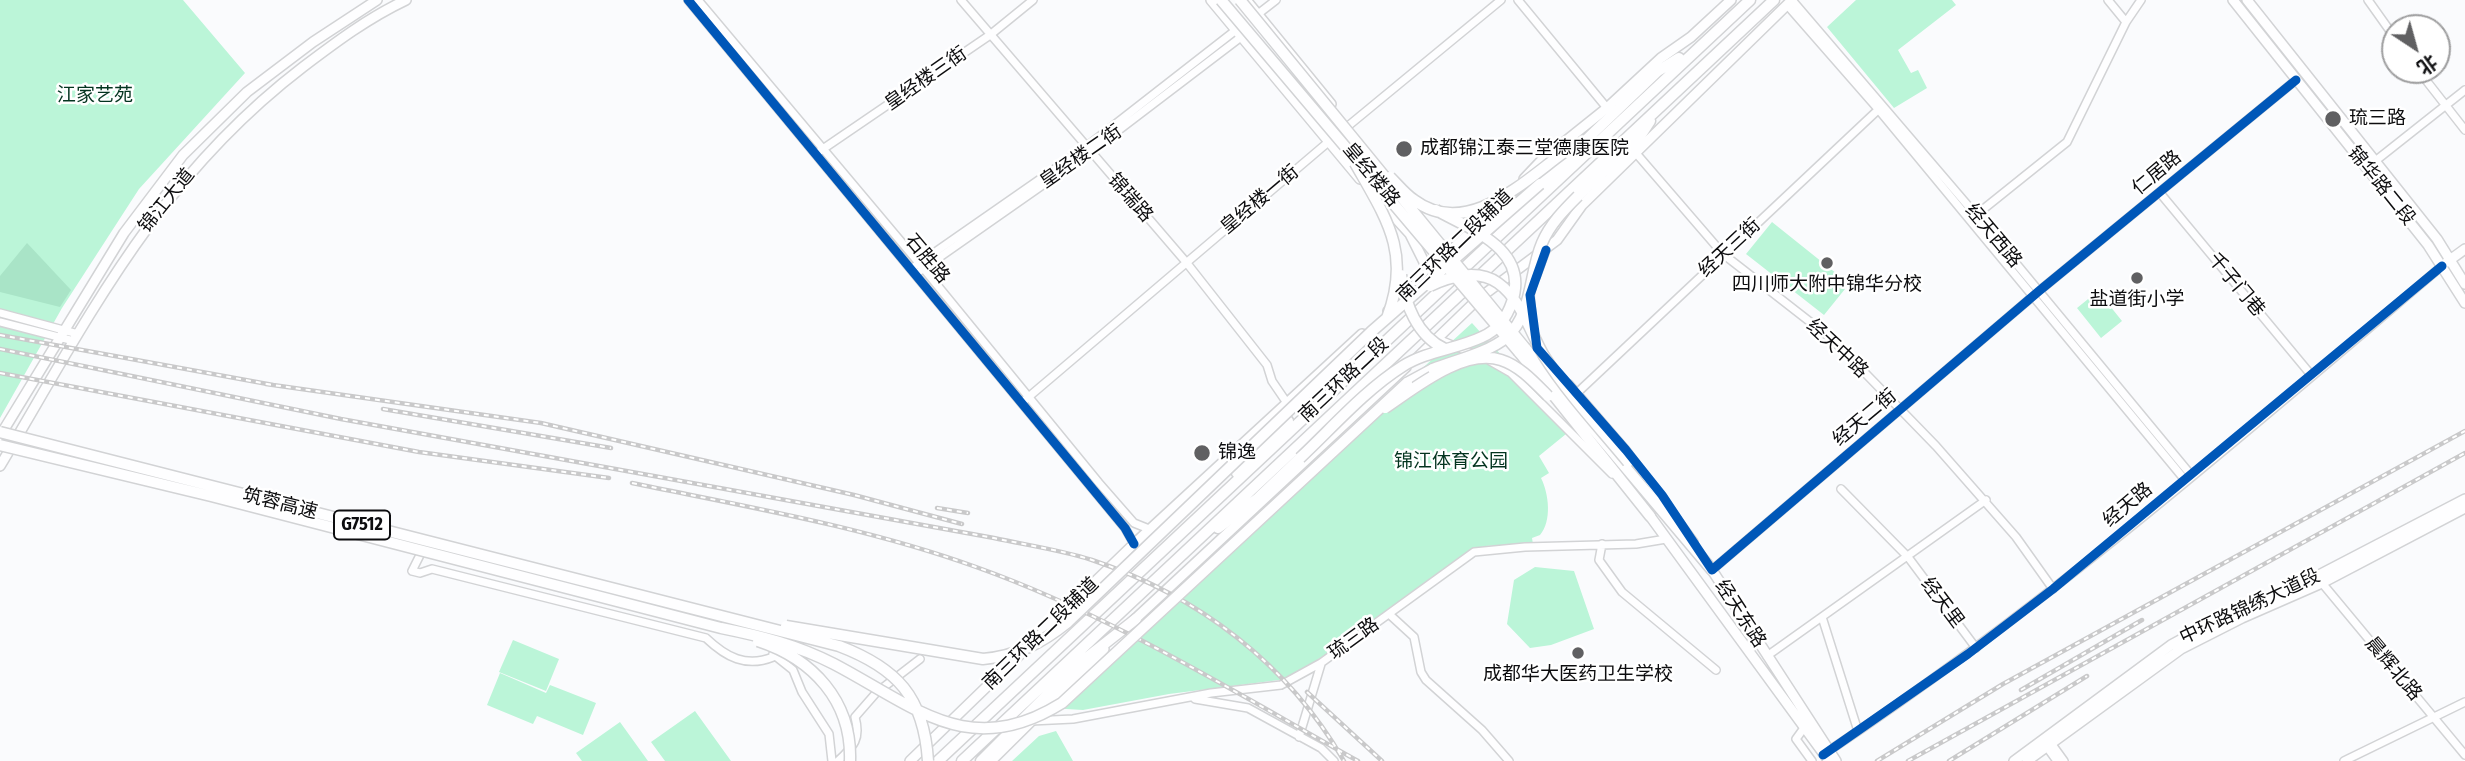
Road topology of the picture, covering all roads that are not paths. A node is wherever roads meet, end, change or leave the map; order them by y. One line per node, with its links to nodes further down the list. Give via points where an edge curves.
1 (377, 0): 70 (main road, 锦江大道, via 277,68 211,126 137,214)
2 (406, 0): 71 (main road, 锦江大道, via 340,38 229,129 138,237)
3 (688, 0): 45 (street, 石胜路)
4 (698, 0): 45 (street)
5 (961, 0): 28 (street, 锦瑞路)
6 (1033, 0): 28 (street, 皇经楼三街)
7 (1211, 0): 27 (main road)
8 (1221, 0): 42 (highway, 皇经楼路, bridge)
9 (1240, 0): 42 (highway, 皇经楼路, bridge)
10 (1246, 0): 23 (main road)
11 (1276, 0): 23 (street)
12 (1501, 0): 40 (street, 皇经楼一街)
13 (1518, 0): 37 (street)
14 (1731, 0): 37 (main road, 南三环路二段辅道)
15 (1751, 0): 24 (highway, 南三环路二段)
16 (1774, 0): 39 (highway, 南三环路二段)
17 (2108, 0): 26 (street)
18 (2141, 0): 26 (street)
19 (2247, 0): 48 (main road, 锦华路二段)
20 (2368, 0): 25 (street)
21 (1791, 2): 36 (street, 经天西路); 46 (main road)
22 (2233, 3): 31 (main road, 锦华路二段)
23 (1258, 14): 30 (main road)
24 (1734, 16): 29 (highway); 38 (highway, 南三环路二段)
25 (2381, 18)
26 (2126, 22): 51 (street, via 2067,142)
27 (1239, 34): 34 (main road); 44 (street, 皇经楼二街)
28 (990, 35): 44 (street, 锦瑞路); 45 (street, 皇经楼三街)
29 (1679, 58): 38 (highway, via 1647,89); 47 (highway, via 1658,71)
30 (1310, 77): 34 (main road, via 1313,96 1300,100); 40 (main road)
31 (2296, 80): 49 (street, 仁居路); 59 (main road, 锦华路二段)
32 (2428, 84): 35 (street)
33 (2465, 90): 35 (street)
34 (1290, 93): 43 (main road)
35 (2445, 106): 41 (street); 48 (street)
36 (1881, 107): 51 (street, 经天西路); 56 (street, 经天三街); 65 (street, 经天西路)
37 (1607, 108): 53 (main road, 南三环路二段辅道, via 1542,160)
38 (1636, 108): 92 (highway, 南三环路二段)
39 (1659, 108): 74 (highway, bridge, via 1637,142 1578,196 1544,238 1525,309 1515,328 1506,338); 95 (highway, 南三环路二段)
40 (1348, 126): 43 (street, 皇经楼一街); 53 (main road)
41 (2465, 130)
42 (1346, 139): 50 (highway, bridge, via 1413,200); 55 (highway, bridge); 73 (highway, 皇经楼路, bridge)
43 (1329, 142): 58 (street, 皇经楼一街); 61 (main road, via 1410,234)
44 (1088, 150): 58 (street, 锦瑞路); 60 (street, 皇经楼二街)
45 (819, 151): 60 (street, 石胜路)
46 (1636, 152): 54 (main road, via 1582,205); 56 (street, 经天中路)
47 (1564, 157): 50 (highway, bridge, via 1479,209 1460,213); 64 (highway, bridge)
48 (2374, 162): 57 (main road, 锦华路二段)
49 (2160, 193): 63 (street, 仁居路); 76 (street, 千子门巷)
50 (1436, 210): 95 (highway, bridge, via 1482,232 1502,249 1514,277 1505,319 1482,337 1400,368 1231,520)
51 (1976, 215): 63 (street, 经天西路)
52 (2465, 249): 57 (main road)
53 (1453, 250): 61 (main road, 南三环路二段辅道)
54 (1546, 250): 69 (street, via 1530,295); 72 (main road, via 1493,286)
55 (1398, 251): 74 (highway, bridge, via 1402,284 1417,324 1436,345 1450,352); 92 (highway, bridge, via 1394,299 1378,334)
56 (1723, 254): 77 (street, 经天三街); 80 (street, 经天中路, via 1832,339)
57 (2451, 259): 59 (main road); 62 (main road, 锦华路二段)
58 (1186, 262): 78 (street, 皇经楼一街); 79 (street, 锦瑞路, via 1267,365)
59 (2442, 265): 66 (main road, 锦华路二段); 76 (street, 经天路)
60 (918, 268): 78 (street, 石胜路)
61 (1429, 272): 79 (main road, 南三环路二段辅道)
62 (2465, 284)
63 (2039, 291): 65 (street, 经天二街); 86 (street, 经天西路)
64 (1413, 296): 94 (highway, bridge, via 1456,276 1480,276 1498,283 1513,299 1545,356); 105 (highway, bridge, via 1068,622 1040,642 1011,655 983,659)
65 (2032, 297): 80 (street, 经天二街); 86 (street, 经天西路)
66 (2465, 303)
67 (0, 313): 70 (street)
68 (0, 322): 70 (street)
69 (1533, 331): 75 (street, via 1511,328 1500,337); 77 (street, via 1537,348)
70 (63, 333): 71 (street); 81 (main road, 锦江大道)
71 (76, 337): 85 (main road, 锦江大道)
72 (1438, 339): 75 (street); 107 (main road)
73 (1522, 350): 84 (highway, 经天东路); 94 (highway, 经天东路)
74 (1476, 352): 82 (highway, bridge, via 1407,383)
75 (1496, 364): 91 (street, via 1555,415)
76 (2312, 376): 86 (street, 经天路)
77 (1577, 393): 101 (street, via 1662,495)
78 (1025, 400): 93 (street, via 1134,523); 98 (street, 石胜路)
79 (1287, 403): 93 (main road, 南三环路二段辅道)
80 (1900, 412): 89 (street, 经天中路); 101 (street, 经天二街)
81 (0, 434): 105 (highway, 筑蓉高速 / G7512, bridge)
82 (1343, 441): 84 (highway, bridge, via 1445,371 1485,358 1510,364); 109 (highway, bridge, via 1087,682 1043,717 1018,727 979,731 931,722 805,650)
83 (0, 445): 109 (highway, 筑蓉高速 / G7512, bridge)
84 (1597, 447): 91 (highway, 经天东路)
85 (0, 466)
86 (2188, 477): 103 (street, 经天路)
87 (1841, 489): 100 (street, 经天里)
88 (2465, 499): 139 (main road, 中环路锦绣大道段, via 2171,645)
89 (1986, 500): 100 (street); 103 (street, 经天中路)
90 (2465, 508): 102 (main road, 中环路锦绣大道段)
91 (1650, 516): 97 (main road, 经天东路)
92 (1191, 524): 131 (highway, 南三环路二段)
93 (1149, 529): 98 (main road, 南三环路二段辅道)
94 (1682, 534): 101 (highway, 经天东路)
95 (1202, 537): 132 (highway, 南三环路二段)
96 (428, 539): 112 (street, via 412,570 432,569 706,638 723,654 757,664)
97 (1667, 539): 99 (street, 琉三路); 120 (main road, 经天东路)
98 (1134, 544): 129 (main road, 南三环路二段辅道)
99 (1602, 544): 104 (street, 琉三路, via 1474,552); 115 (street, via 1600,560 1622,592)
100 (1908, 557): 106 (street); 110 (street, 经天里)
101 (1712, 570): 111 (main road, 经天东路)
102 (2322, 583): 118 (street, 晨辉北路); 123 (main road, 中环路锦绣大道段, via 2181,649)
103 (2053, 589): 110 (street, 经天路)
104 (1389, 614): 114 (street, 琉三路); 136 (street, via 1414,638 1420,672 1426,680 1482,730)
105 (723, 617): 130 (highway, bridge, via 839,646 884,667 913,701 927,737)
106 (1822, 617): 111 (street); 121 (street)
107 (1136, 619): 119 (main road); 133 (highway, via 1074,667)
108 (769, 625): 112 (street)
109 (721, 628): 128 (highway, bridge, via 769,645 818,674 844,715)
110 (1976, 648): 121 (street, 经天路)
111 (1767, 656): 125 (main road, 经天东路)
112 (773, 657): 126 (street, via 793,670 829,734)
113 (920, 659): 127 (street, via 867,702 855,718 857,741)
114 (1321, 663): 116 (street, 琉三路, via 1281,685); 122 (street)
115 (1716, 670)
116 (1188, 698): 119 (street, 琉三路, via 1073,719); 122 (street, via 1248,708)
117 (2465, 702): 118 (street)
118 (2433, 718): 124 (street, 晨辉北路); 143 (street)
119 (1029, 721): 134 (main road)
120 (1804, 728): 125 (main road, 经天东路); 137 (street, via 1796,739)
121 (1858, 731): 125 (street, 经天路)
122 (1299, 737): 135 (street)
123 (2049, 745): 140 (main road, 中环路锦绣大道段); 141 (street); 142 (street)
124 (2465, 755)
125 (1827, 756): 138 (main road, 经天东路)
126 (832, 761)
127 (838, 761)
128 (850, 761)
129 (911, 761)
130 (928, 761)
131 (938, 761)
132 (962, 761)
133 (981, 761)
134 (991, 761)
135 (1334, 761)
136 (1508, 761)
137 (1812, 761)
138 (1836, 761)
139 (2014, 761)
140 (2027, 761)
141 (2057, 761)
142 (2064, 761)
143 (2344, 761)

